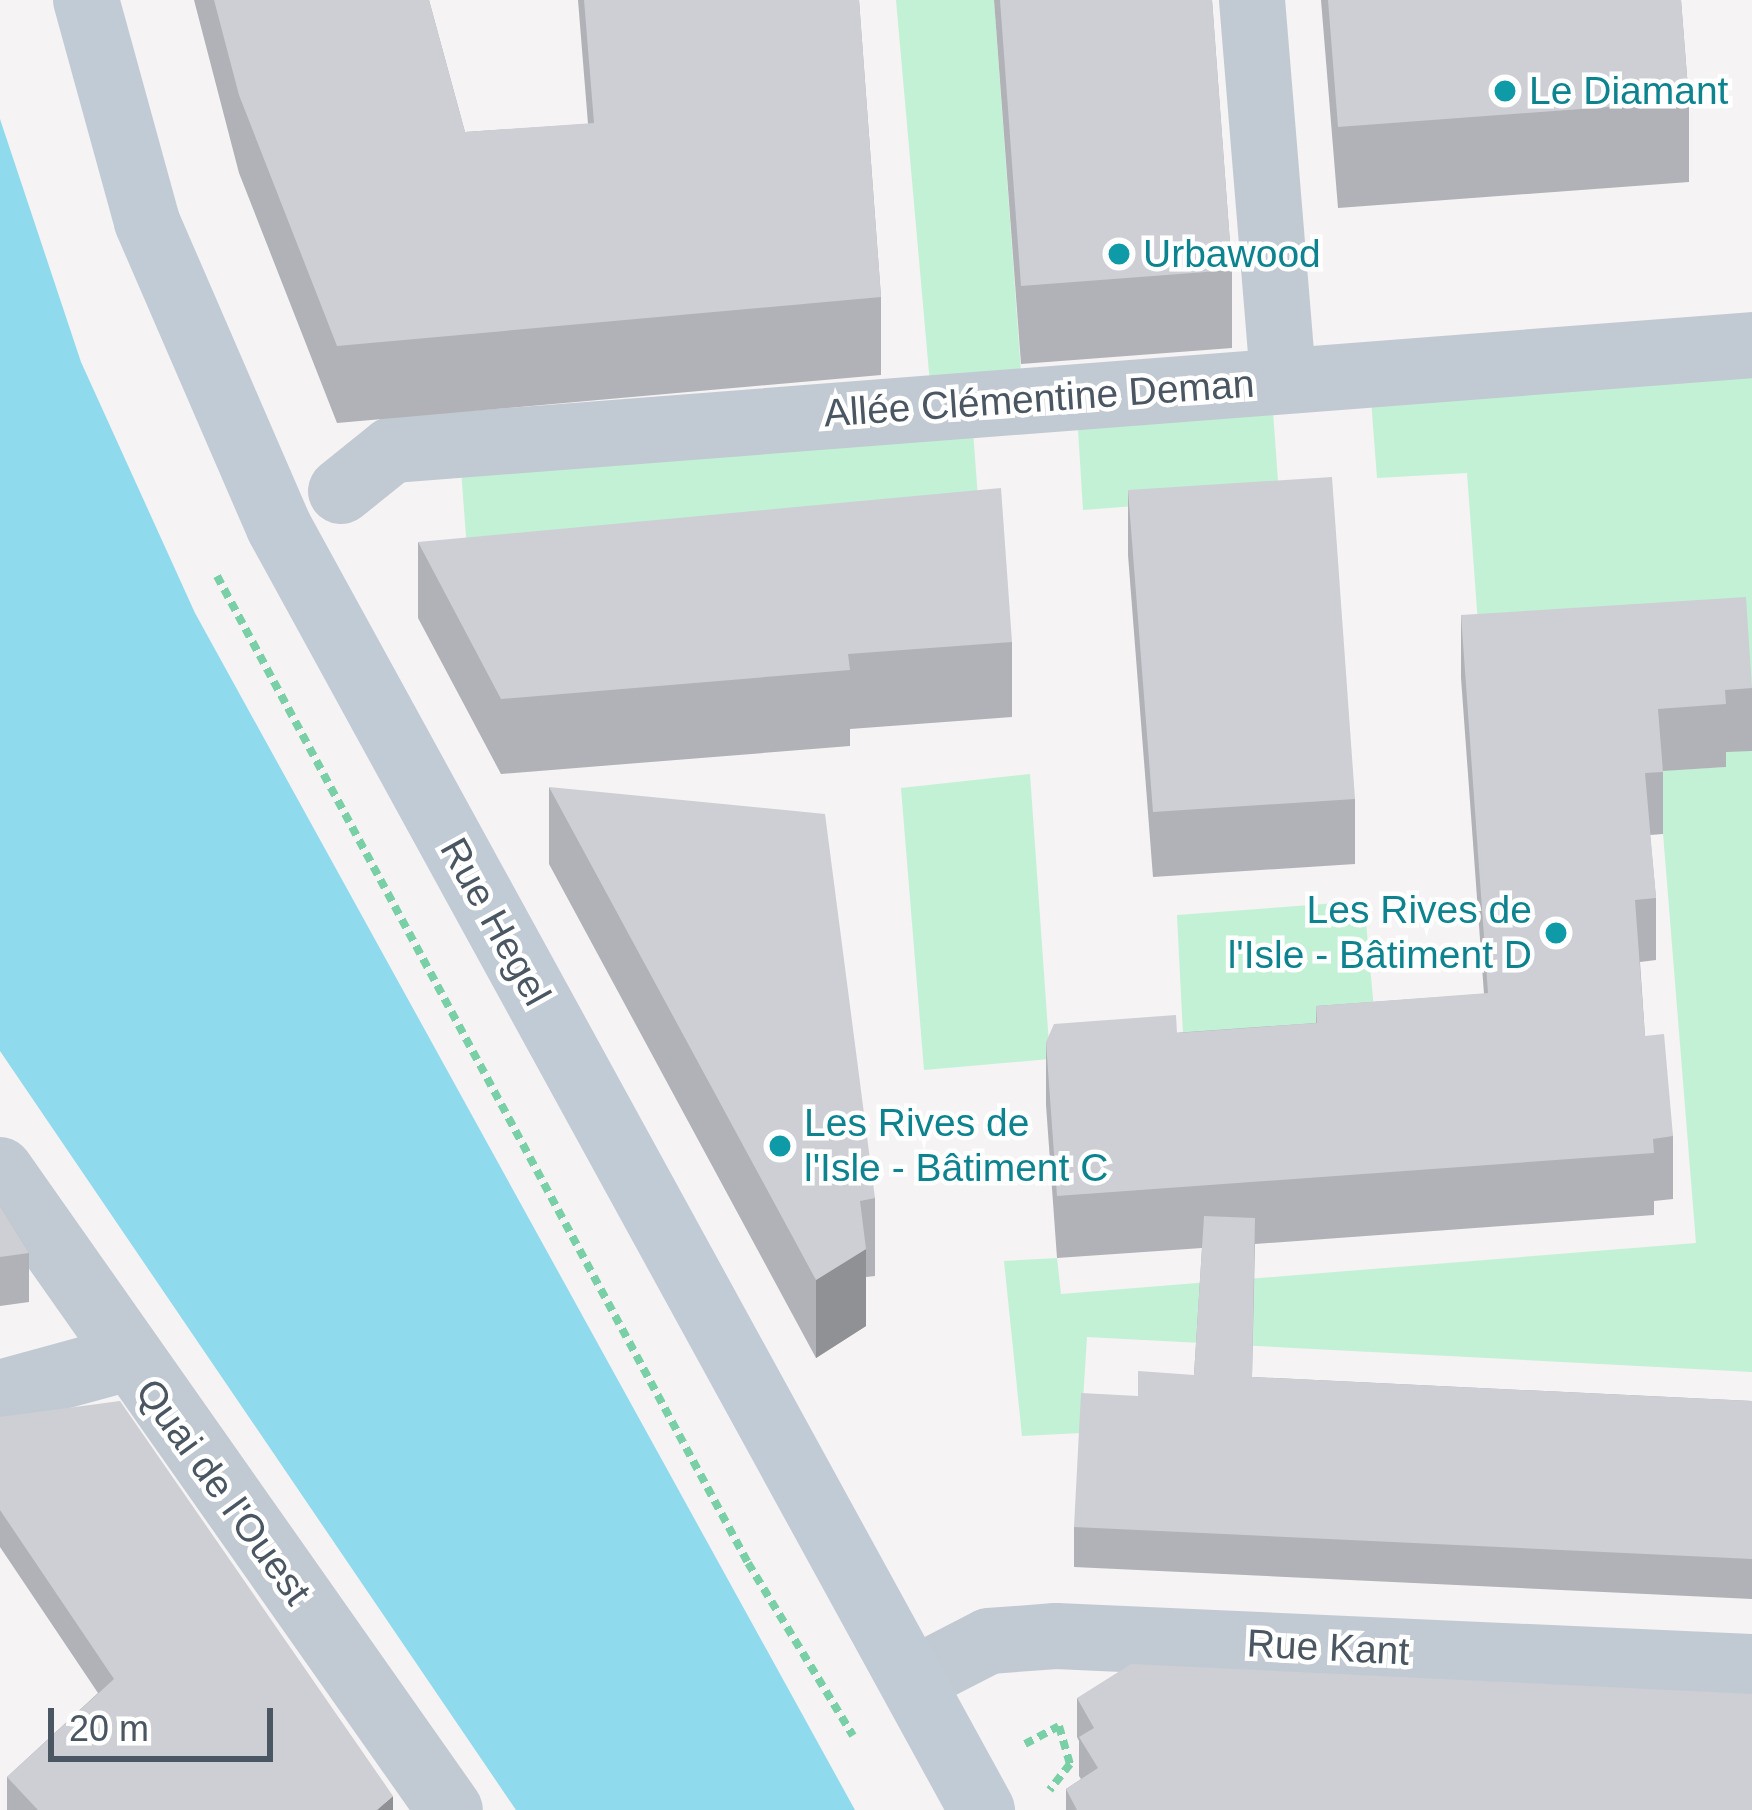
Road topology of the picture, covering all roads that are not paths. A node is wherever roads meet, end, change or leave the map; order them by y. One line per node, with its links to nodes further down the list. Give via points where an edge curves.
1 (86, 0): 10 (street, Rue Hegel, via 147,222 279,527)
2 (1252, 0): 4 (street)
3 (1752, 345): 4 (street, Allée Clémentine Deman)
4 (1283, 380): 5 (street, Allée Clémentine Deman, via 392,450)
5 (341, 491)
6 (0, 1170): 7 (street, Quai de l'Ouest)
7 (128, 1358): 8 (street); 11 (street, Quai de l'Ouest)
8 (0, 1393)
9 (1752, 1667): 10 (street, Rue Kant, via 1056,1636 989,1641)
10 (913, 1680): 12 (street, Rue Hegel)
11 (450, 1810)
12 (982, 1810)

